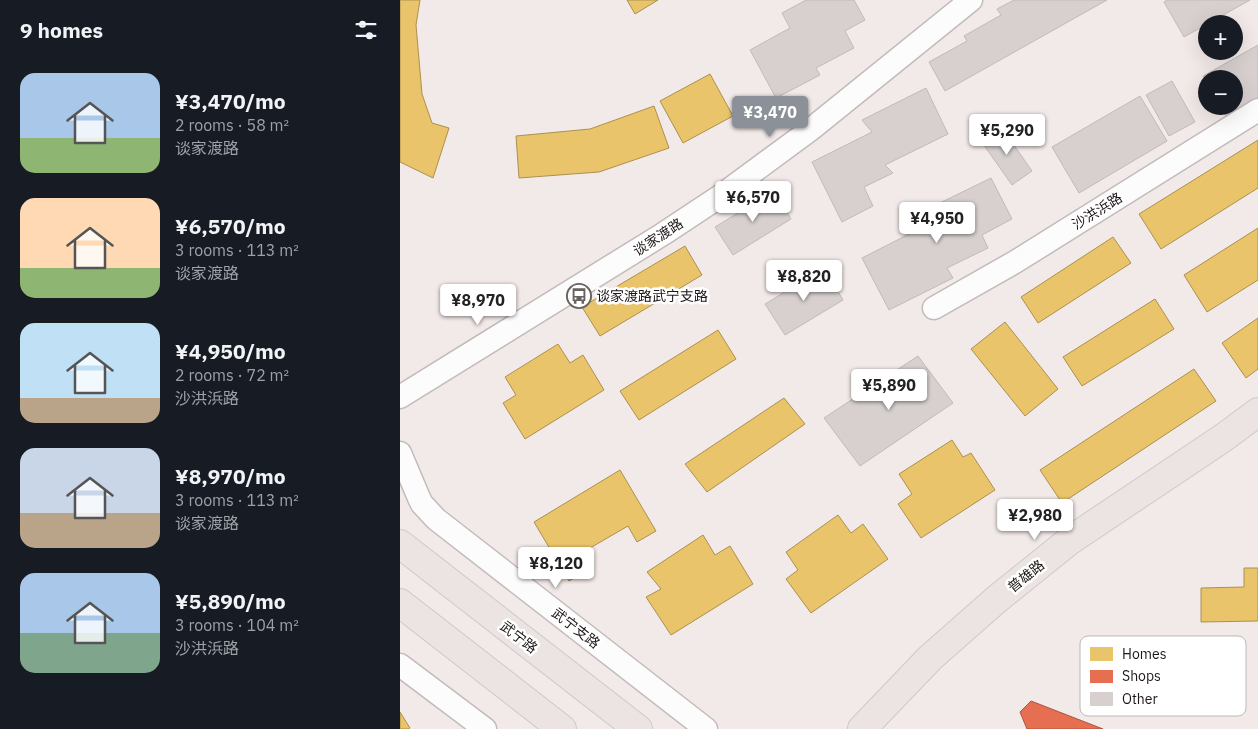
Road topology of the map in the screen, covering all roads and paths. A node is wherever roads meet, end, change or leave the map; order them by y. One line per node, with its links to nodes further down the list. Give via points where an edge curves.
1 (972, 0): 4 (street, 谈家渡路, via 810,130 719,197)
2 (1258, 110): 3 (street, 沙洪浜路, via 1062,233)
3 (934, 308)
4 (400, 397)
5 (1258, 412): 14 (main road, 普雄路, via 1062,547 997,599 930,658)
6 (400, 452): 13 (street, 武宁支路, via 422,504 436,519)
7 (400, 544): 12 (main road, 武宁路)
8 (400, 603): 11 (main road)
9 (400, 665): 10 (street)
10 (485, 729)
11 (562, 729)
12 (638, 729)
13 (706, 729)
14 (862, 729)

